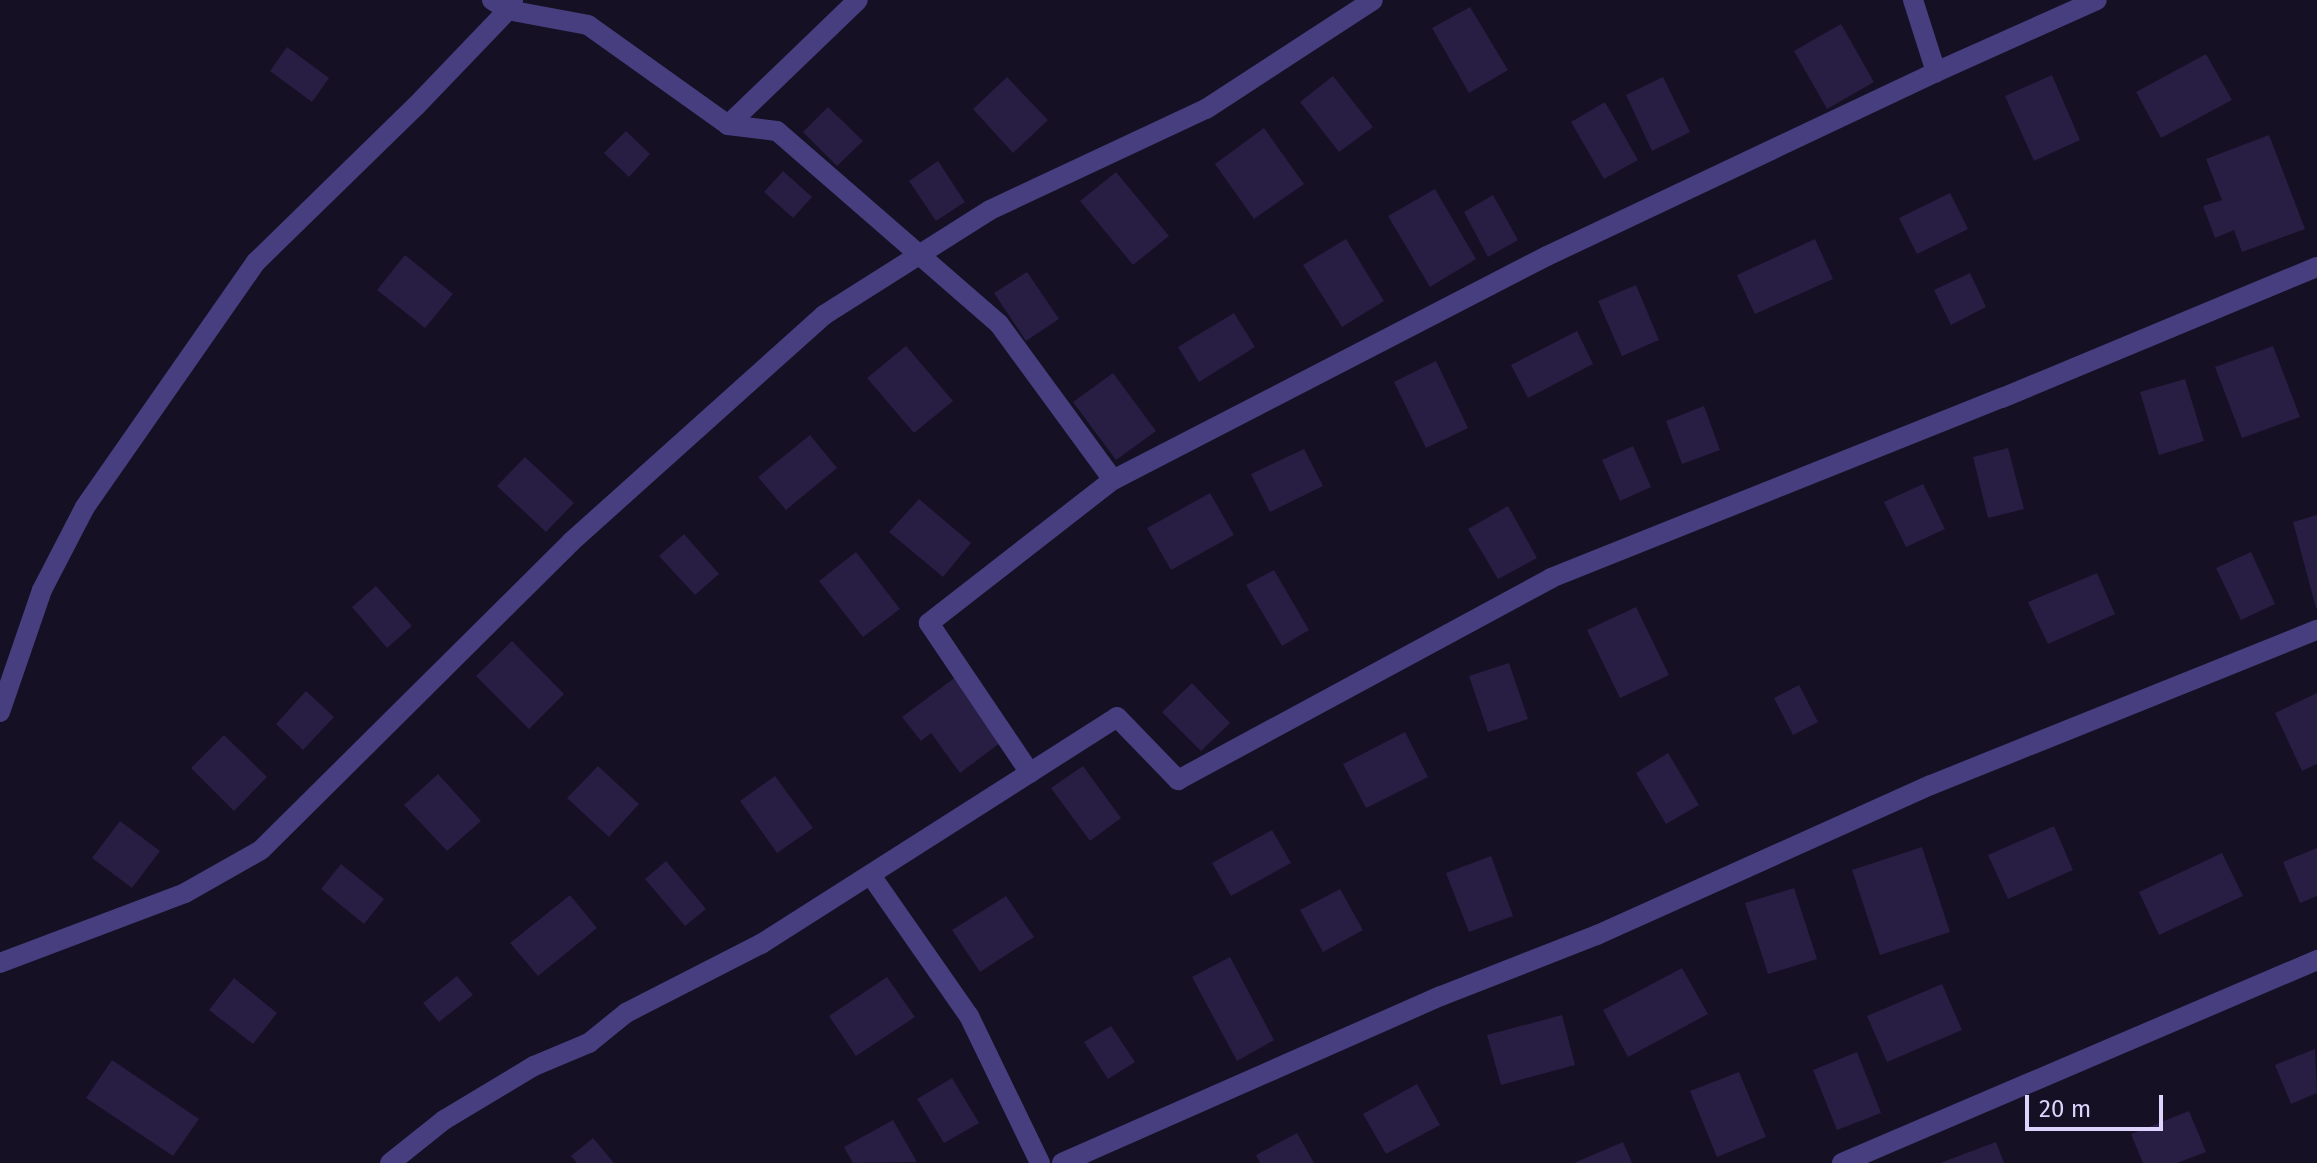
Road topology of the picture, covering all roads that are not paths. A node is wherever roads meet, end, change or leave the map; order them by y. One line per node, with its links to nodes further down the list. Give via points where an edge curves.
1 (858, 0): 7 (street)
2 (1373, 0): 8 (street, via 1206,109 990,210)
3 (1913, 0): 6 (street)
4 (2097, 0): 6 (street)
5 (504, 3): 7 (street, via 588,25); 12 (street, via 416,106 256,262 85,507 42,590)
6 (1936, 72): 10 (street, via 1547,256)
7 (728, 125): 8 (street, via 777,131)
8 (918, 255): 10 (street, via 999,324); 16 (street, via 824,315 594,520 261,850 185,893)
9 (2317, 267): 13 (street, via 1551,578 1178,780 1117,717)
10 (1113, 480): 13 (street, via 929,623)
11 (2317, 630): 19 (street, via 1931,785 1597,935 1441,996)
12 (0, 712)
13 (1030, 773): 14 (street)
14 (872, 877): 17 (street, via 761,944 626,1013 589,1043 534,1066 457,1112); 18 (street, via 969,1016)
15 (2317, 960): 20 (street)
16 (0, 963)
17 (390, 1163)
18 (1040, 1163)
19 (1062, 1163)
20 (1842, 1163)

